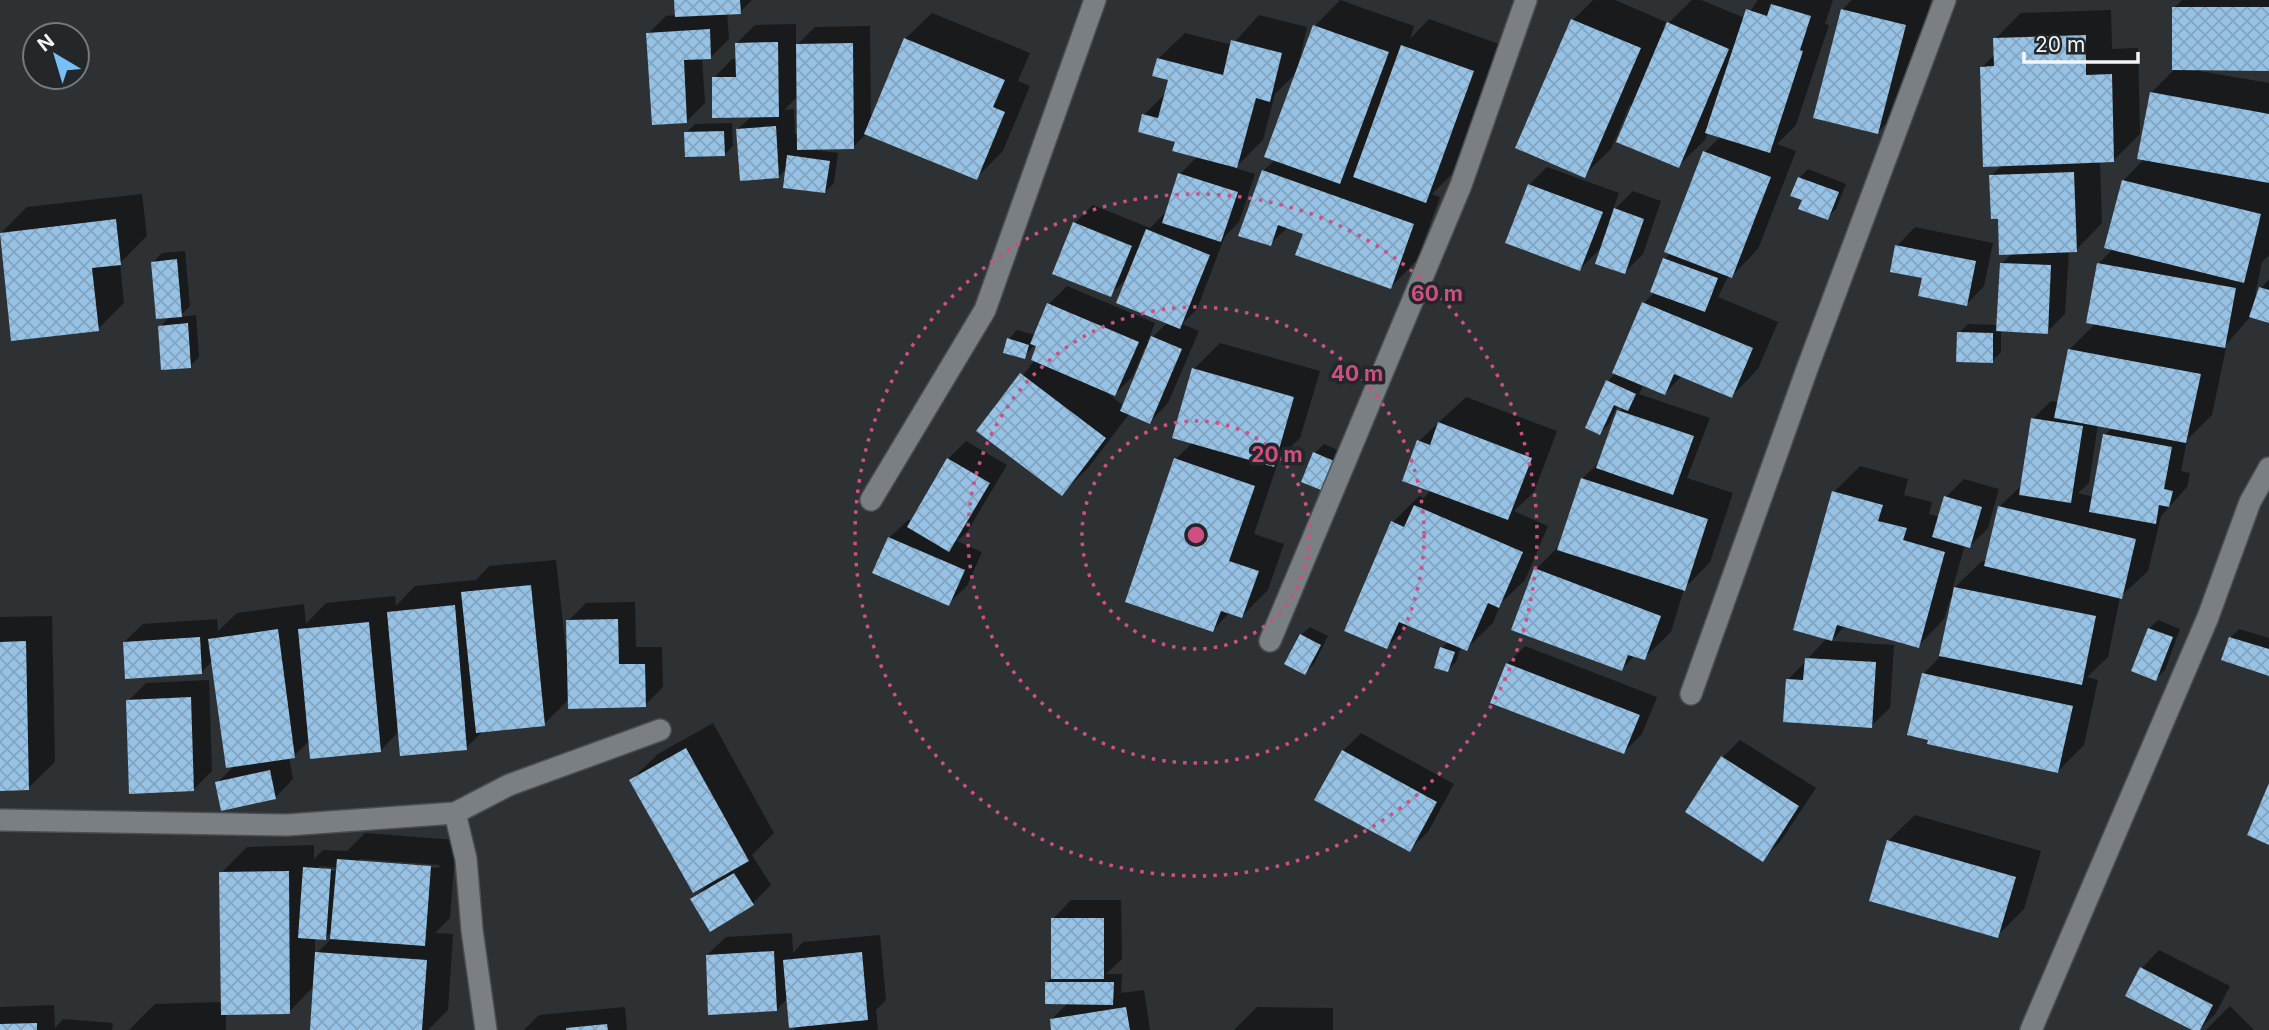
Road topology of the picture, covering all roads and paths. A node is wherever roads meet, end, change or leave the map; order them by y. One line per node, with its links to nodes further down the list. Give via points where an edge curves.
1 (1095, 0): 5 (street, via 985,310)
2 (1526, 0): 6 (street, via 1461,186)
3 (1945, 0): 7 (street)
4 (2269, 468): 12 (street, via 2250,502 2208,617)
5 (871, 500)
6 (1270, 641)
7 (1691, 694)
8 (660, 730): 9 (street, via 509,785)
9 (455, 813): 10 (street, via 287,825); 11 (street, via 466,859)
10 (0, 820)
11 (486, 1030)
12 (2031, 1030)

